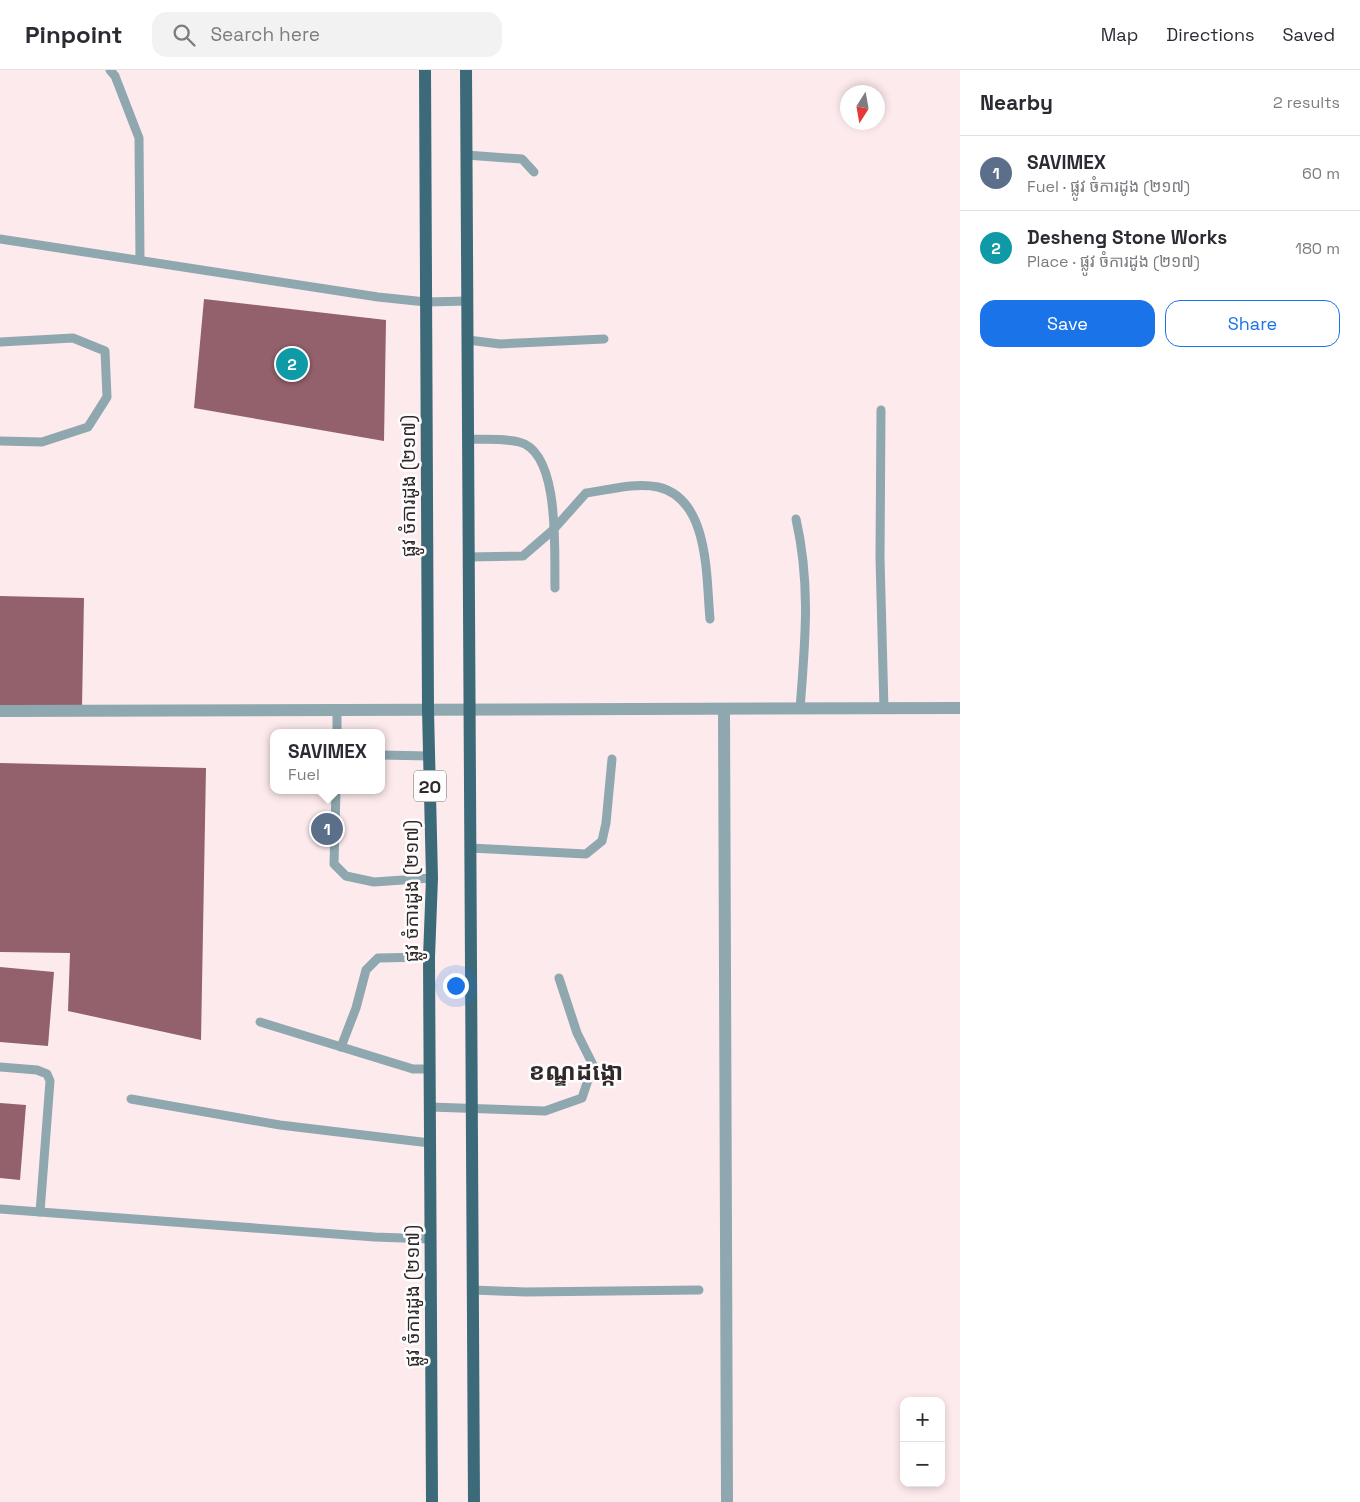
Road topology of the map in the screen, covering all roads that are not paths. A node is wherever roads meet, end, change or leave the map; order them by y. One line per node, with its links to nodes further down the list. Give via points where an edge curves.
1 (110, 70): 7 (lane, via 139,138)
2 (425, 70): 9 (main road, ផ្លូវ ចំការដូង (២១៧) / 20)
3 (466, 70): 4 (main road, 20)
4 (466, 155): 5 (lane, via 522,159); 8 (main road, 20)
5 (534, 172)
6 (0, 239): 7 (lane)
7 (140, 260): 9 (lane)
8 (468, 301): 9 (lane); 11 (main road, 20)
9 (426, 302): 26 (main road, ផ្លូវ ចំការដូង (២១៧) / 20)
10 (604, 339): 11 (lane, via 500,344)
11 (468, 340): 14 (main road, 20)
12 (0, 342): 15 (lane, via 73,338 105,351 107,397 88,427 42,442)
13 (881, 410): 25 (lane)
14 (468, 438): 17 (lane, via 520,442 537,453 549,477); 18 (main road, 20)
15 (0, 441)
16 (796, 519): 24 (lane, via 804,556 807,623)
17 (553, 530): 18 (lane, via 523,556); 19 (lane); 20 (lane, via 586,493 629,486 658,487 682,500 702,534)
18 (469, 557): 28 (main road, 20)
19 (555, 588)
20 (710, 620)
21 (960, 708): 25 (street)
22 (337, 709): 26 (street); 27 (street); 29 (lane)
23 (724, 709): 24 (street); 28 (street); 53 (street)
24 (800, 709): 25 (street)
25 (884, 709)
26 (428, 710): 28 (street); 31 (main road, ផ្លូវ ចំការដូង (២១៧) / 20)
27 (0, 711)
28 (470, 711): 34 (main road, 20)
29 (337, 729)
30 (385, 755): 31 (lane)
31 (429, 756): 35 (main road, ផ្លូវ ចំការដូង (២១៧) / 20)
32 (612, 759): 34 (lane, via 602,841 586,854)
33 (336, 794): 35 (lane, via 334,864 346,876 374,882)
34 (470, 848): 44 (main road, 20)
35 (432, 878): 36 (main road, ផ្លូវ ចំការដូង (២១៧) / 20)
36 (429, 957): 39 (lane, via 378,958 366,970); 41 (main road, ផ្លូវ ចំការដូង (២១៧) / 20)
37 (559, 978): 44 (lane, via 577,1033 593,1065 582,1098 545,1111)
38 (260, 1022): 39 (lane)
39 (342, 1047): 41 (lane, via 413,1069)
40 (0, 1067): 47 (lane, via 37,1070 47,1074 50,1081)
41 (430, 1069): 43 (main road, ផ្លូវ ចំការដូង (២១៧) / 20)
42 (131, 1099): 45 (lane, via 280,1125)
43 (430, 1107): 44 (lane); 45 (main road, ផ្លូវ ចំការដូង (២១៧) / 20)
44 (472, 1109): 49 (main road, 20)
45 (430, 1143): 48 (main road, ផ្លូវ ចំការដូង (២១៧) / 20)
46 (0, 1209): 47 (lane)
47 (40, 1212): 48 (lane)
48 (430, 1239): 51 (main road, ផ្លូវ ចំការដូង (២១៧) / 20)
49 (473, 1290): 50 (lane); 52 (main road, 20)
50 (699, 1290)
51 (432, 1502)
52 (474, 1502)
53 (727, 1502)

